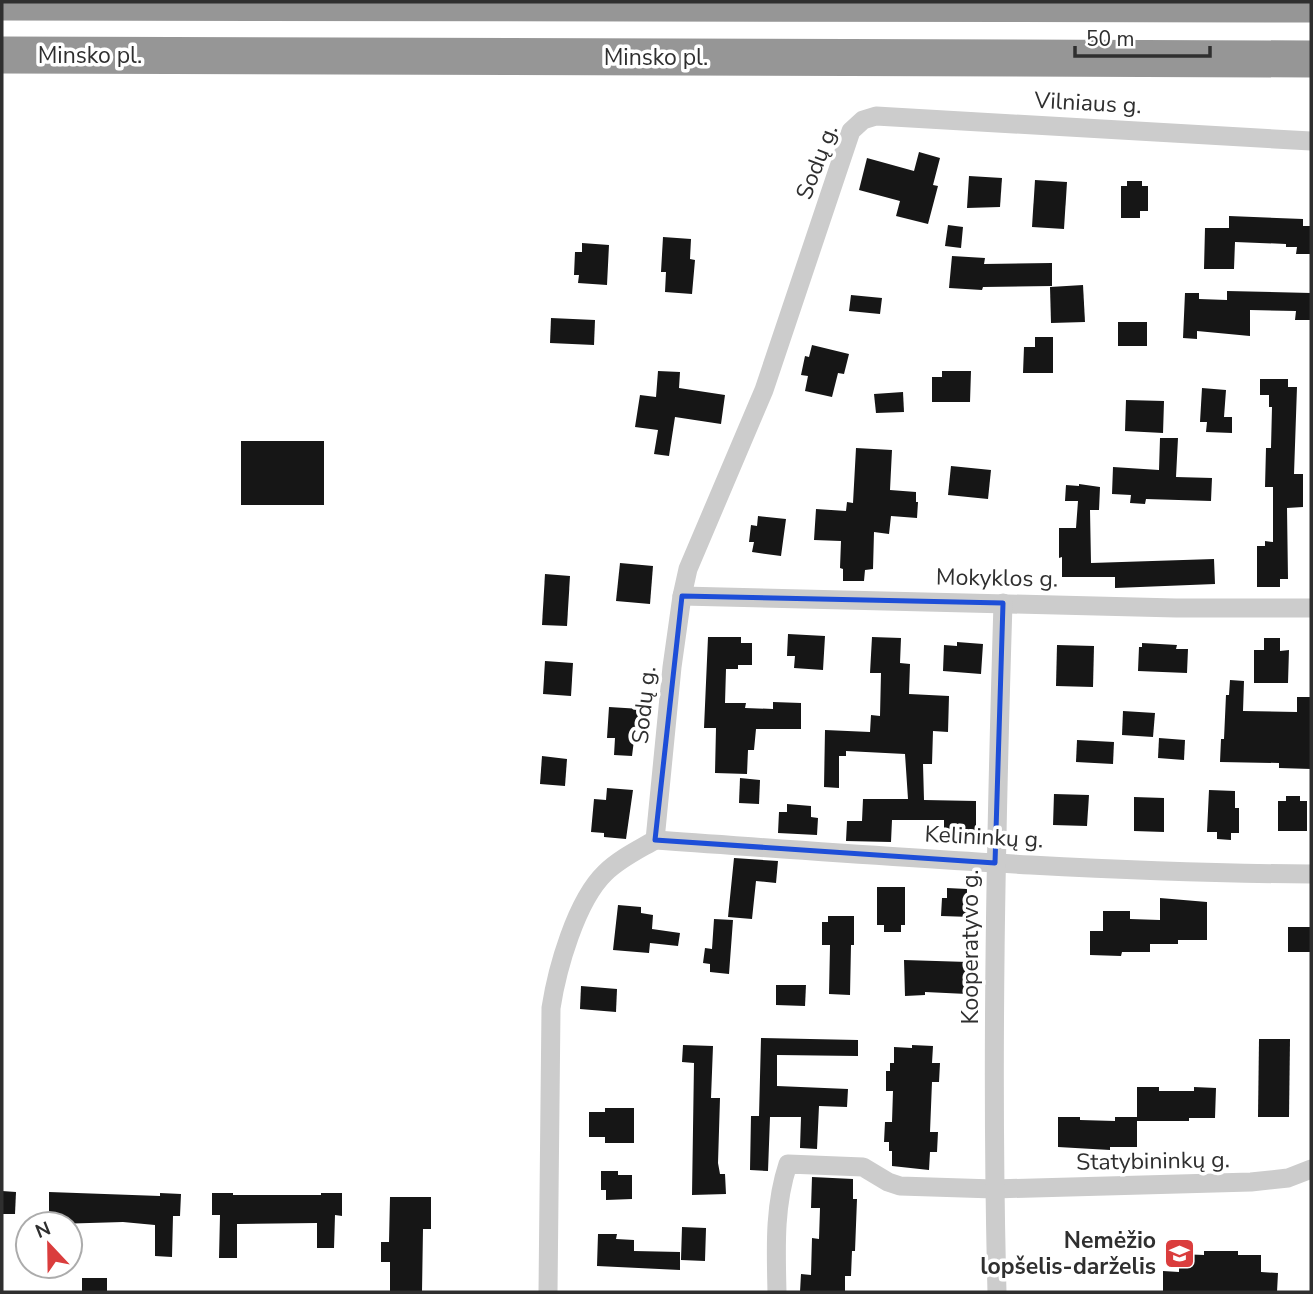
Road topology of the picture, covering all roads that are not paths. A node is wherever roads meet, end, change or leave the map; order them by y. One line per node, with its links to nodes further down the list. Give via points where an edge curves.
1 (2, 2): 2 (highway)
2 (711, 2): 3 (highway)
3 (861, 2): 4 (highway)
4 (1311, 5)
5 (2, 55): 6 (highway, Minsko pl.)
6 (1311, 59)
7 (863, 120): 8 (street, Vilniaus g., via 876,116); 9 (street, Sodų g., via 847,140 764,390 688,569)
8 (1311, 141)
9 (682, 596): 10 (street, Mokyklos g.); 12 (street, Sodų g.)
10 (1003, 603): 11 (street, Mokyklos g.); 13 (street, Kooperatyvo g.)
11 (1311, 608)
12 (655, 840): 13 (street, Kelininkų g.); 17 (street, via 604,874 587,897 556,979 551,1008)
13 (995, 863): 14 (street, Kelininkų g.); 16 (street, Kooperatyvo g.)
14 (1311, 874)
15 (1311, 1169): 16 (street, Statybininkų g., via 1288,1178 1251,1182)
16 (994, 1189): 18 (street, Statybininkų g., via 900,1186 863,1167 788,1164 779,1190); 19 (street, Kooperatyvo g.)
17 (548, 1292)
18 (777, 1292)
19 (997, 1292)

